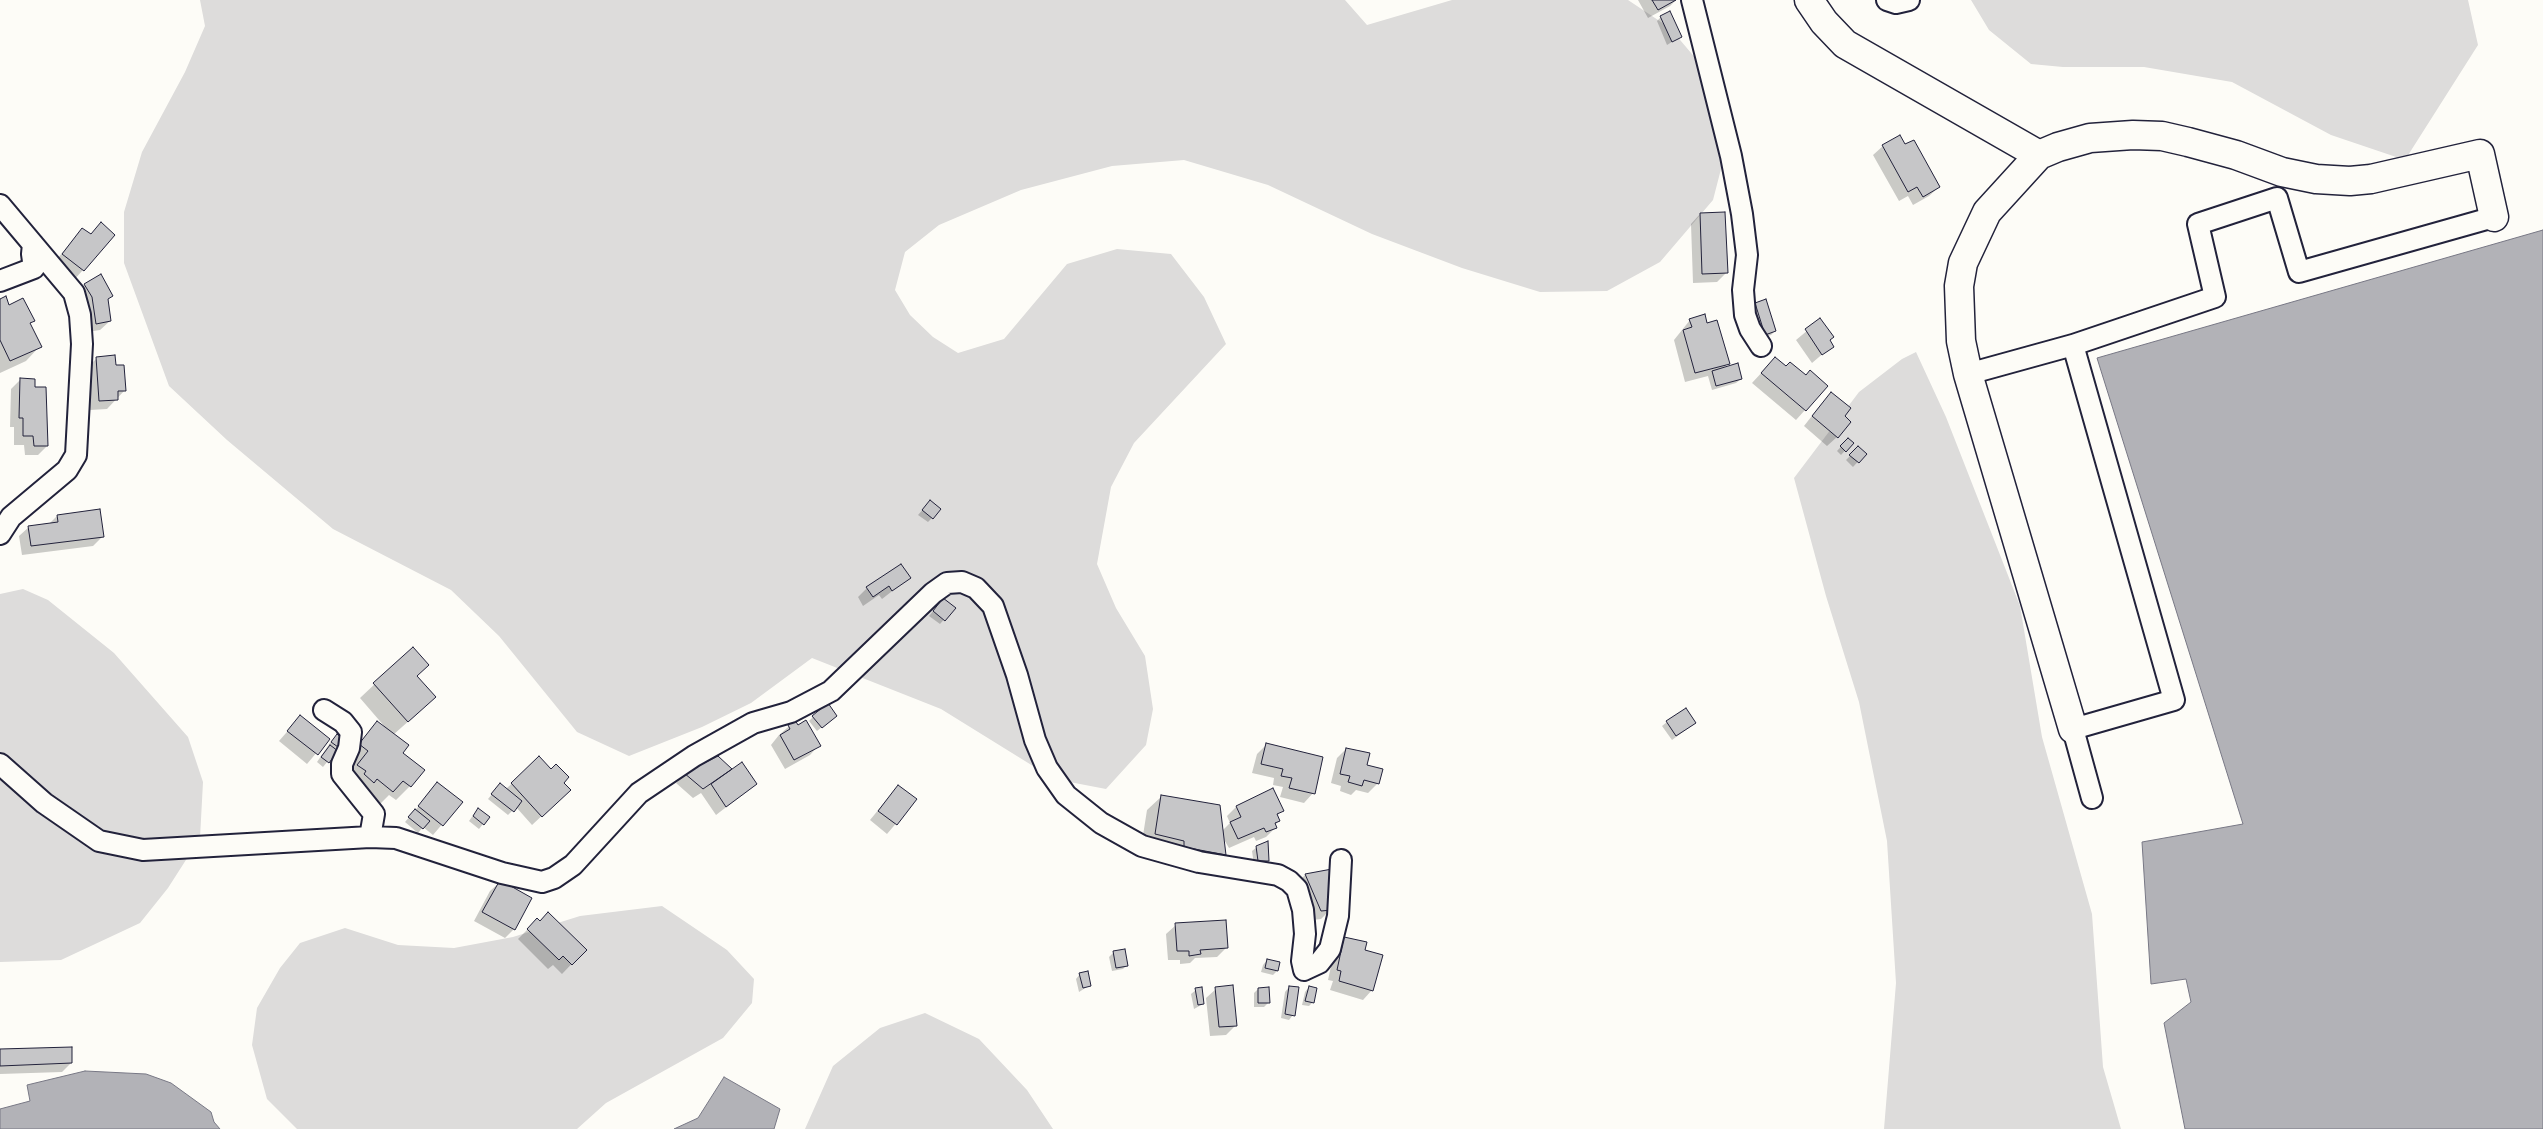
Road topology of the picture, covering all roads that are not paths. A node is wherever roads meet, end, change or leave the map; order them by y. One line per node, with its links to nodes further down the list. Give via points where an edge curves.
1 (1692, 0): 13 (street, via 1742,214 1747,255 1743,290 1745,314)
2 (1809, 0): 5 (street, via 1845,44)
3 (1887, 0): 4 (street)
4 (1909, 0)
5 (2040, 156): 6 (street, via 2090,138 2162,136 2236,155); 14 (street, via 1988,212 1963,263 1959,304 1961,342)
6 (2282, 172): 7 (street); 9 (street, via 2350,181 2480,154)
7 (2276, 198): 9 (street, via 2299,272); 12 (street, via 2198,224 2215,297)
8 (0, 205): 10 (street)
9 (2494, 217)
10 (33, 244): 11 (street, via 34,268); 15 (street, via 74,292 80,315 82,344 76,455 67,470 11,518)
11 (0, 281)
12 (2073, 345): 14 (street); 17 (street, via 2174,700)
13 (1761, 346)
14 (1968, 374): 17 (street)
15 (0, 534)
16 (324, 710): 20 (street, via 343,722 351,732 342,774 374,814)
17 (2073, 729): 19 (street)
18 (0, 764): 20 (street, via 44,803 99,841 143,850)
19 (2092, 798)
20 (370, 837): 21 (street, via 396,838 502,873 542,882 554,878 573,865 639,793 694,756 753,723 791,712 831,691 933,593 947,583 962,582 976,588 993,606 1035,740 1047,768 1066,794 1101,823 1142,846 1199,862 1278,875 1289,881 1297,889 1303,910 1304,970 1320,963 1330,949 1338,916)
21 (1341, 860)

